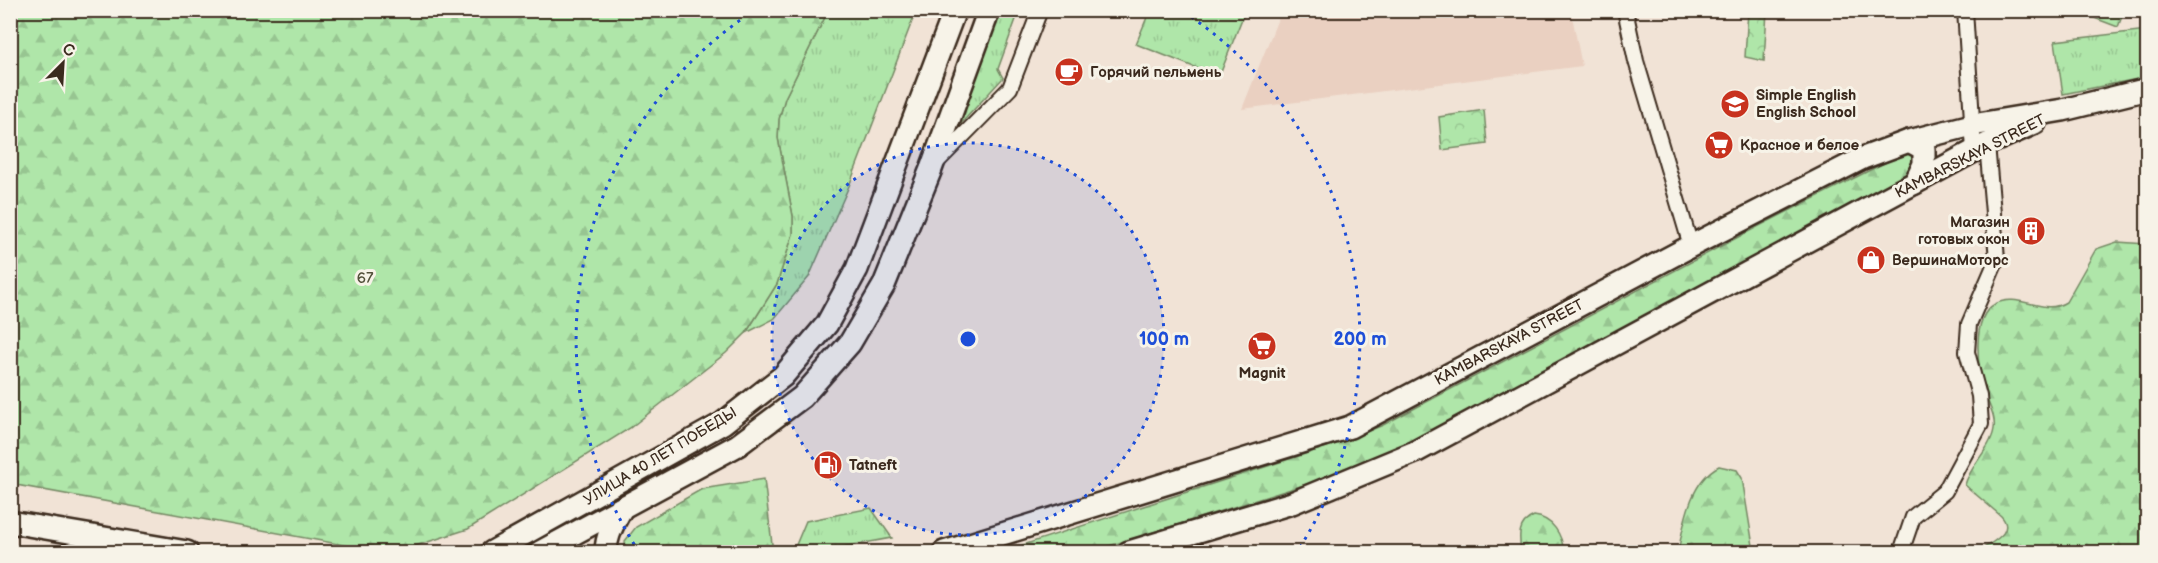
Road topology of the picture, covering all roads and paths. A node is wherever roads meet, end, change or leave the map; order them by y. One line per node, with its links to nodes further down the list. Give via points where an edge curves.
1 (955, 10): 17 (main road, УЛИЦА 40 ЛЕТ ПОБЕДЫ, via 857,269 827,324 783,376 723,423)
2 (989, 10): 11 (main road, УЛИЦА 40 ЛЕТ ПОБЕДЫ)
3 (1040, 10): 11 (street, via 1010,88)
4 (1625, 10): 13 (street, via 1636,61)
5 (1965, 10): 8 (street)
6 (2148, 89): 7 (main road, KAMBARSKAYA STREET)
7 (2063, 110): 8 (main road, KAMBARSKAYA STREET); 10 (main road, KAMBARSKAYA STREET)
8 (1972, 125): 9 (main road, KAMBARSKAYA STREET); 10 (street)
9 (1909, 141): 12 (main road, via 1924,149 1924,164); 13 (main road, KAMBARSKAYA STREET, via 1863,158)
10 (1981, 148): 12 (main road, KAMBARSKAYA STREET); 22 (street, via 1997,259 1969,324 1967,352 1979,396 1981,424 1945,491 1913,517)
11 (931, 169): 14 (main road, УЛИЦА 40 ЛЕТ ПОБЕДЫ, via 884,285 850,343 802,397 738,445)
12 (1916, 183): 21 (main road, KAMBARSKAYA STREET, via 1415,452 1292,503)
13 (1691, 246): 20 (main road, KAMBARSKAYA STREET, via 1350,427)
14 (622, 508): 18 (main road, УЛИЦА 40 ЛЕТ ПОБЕДЫ); 19 (main road, via 609,534)
15 (10, 522): 16 (main road)
16 (187, 552)
17 (495, 552)
18 (540, 552)
19 (606, 552)
20 (944, 552)
21 (1129, 552)
22 (1901, 552)

